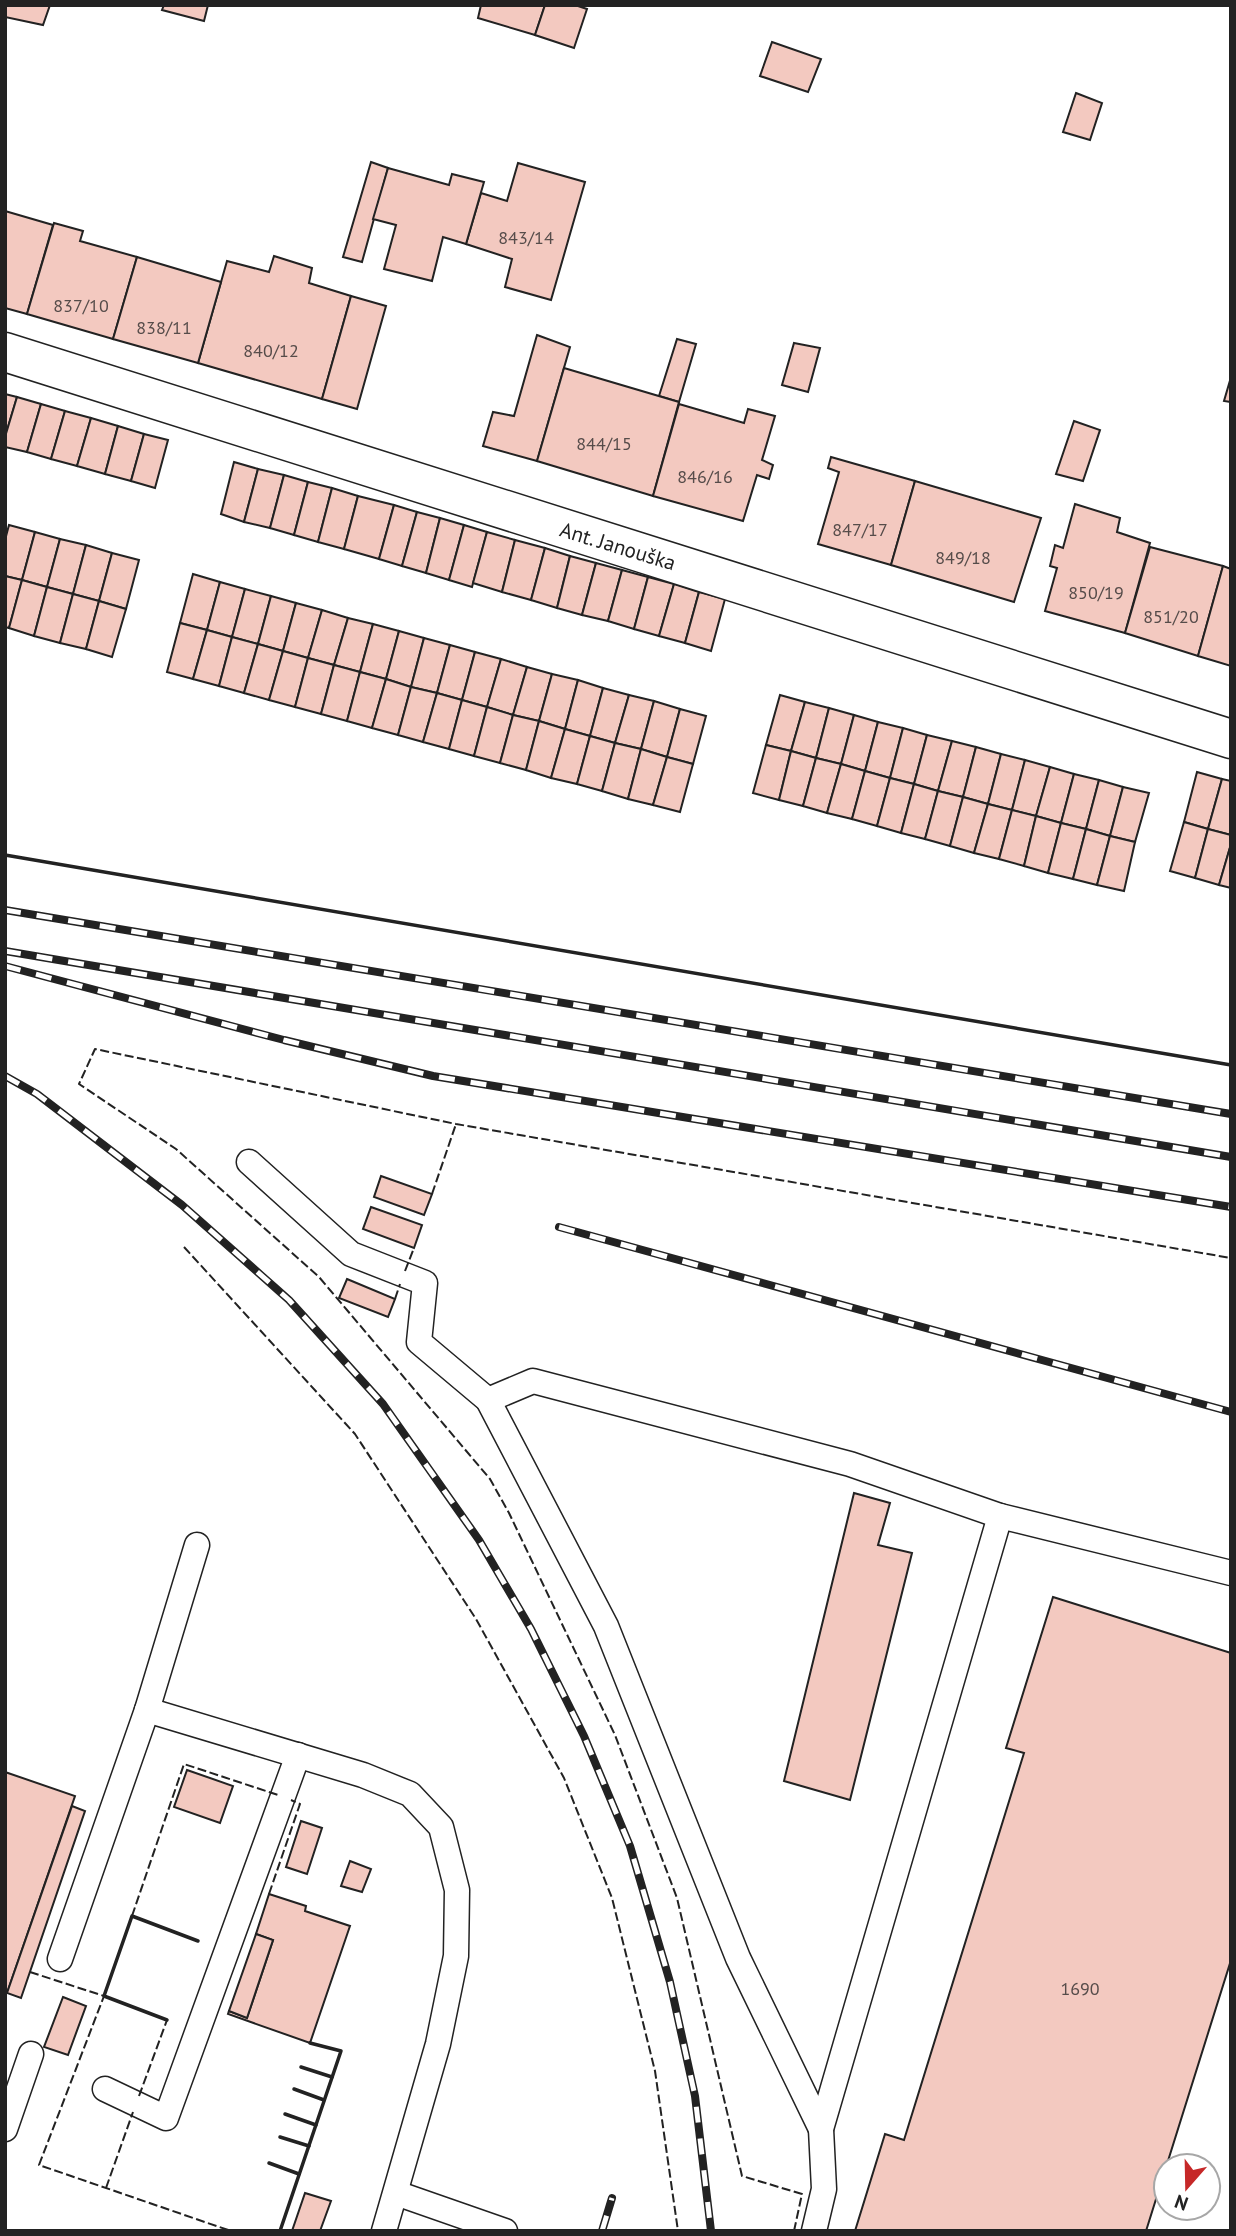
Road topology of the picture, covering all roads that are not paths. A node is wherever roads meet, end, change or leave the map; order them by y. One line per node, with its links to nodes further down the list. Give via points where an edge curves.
1 (5, 352): 2 (street, Ant. Janouška)
2 (1231, 739)
3 (249, 1162): 4 (lane, via 351,1254 425,1283 419,1342)
4 (488, 1401): 5 (lane, via 533,1381 850,1464); 14 (lane, via 606,1626 738,1958)
5 (1000, 1516): 7 (lane); 14 (lane)
6 (197, 1545): 8 (lane)
7 (1231, 1573)
8 (147, 1710): 9 (lane); 10 (lane)
9 (298, 1755): 12 (lane, via 166,2118); 15 (lane, via 410,1794 441,1827 457,1890 456,1956 438,2044)
10 (60, 1959)
11 (20, 2064): 13 (lane)
12 (105, 2089)
13 (5, 2129)
14 (821, 2129): 18 (lane, via 824,2189)
15 (396, 2193): 16 (lane); 17 (lane)
16 (384, 2231)
17 (505, 2231)
18 (814, 2231)

